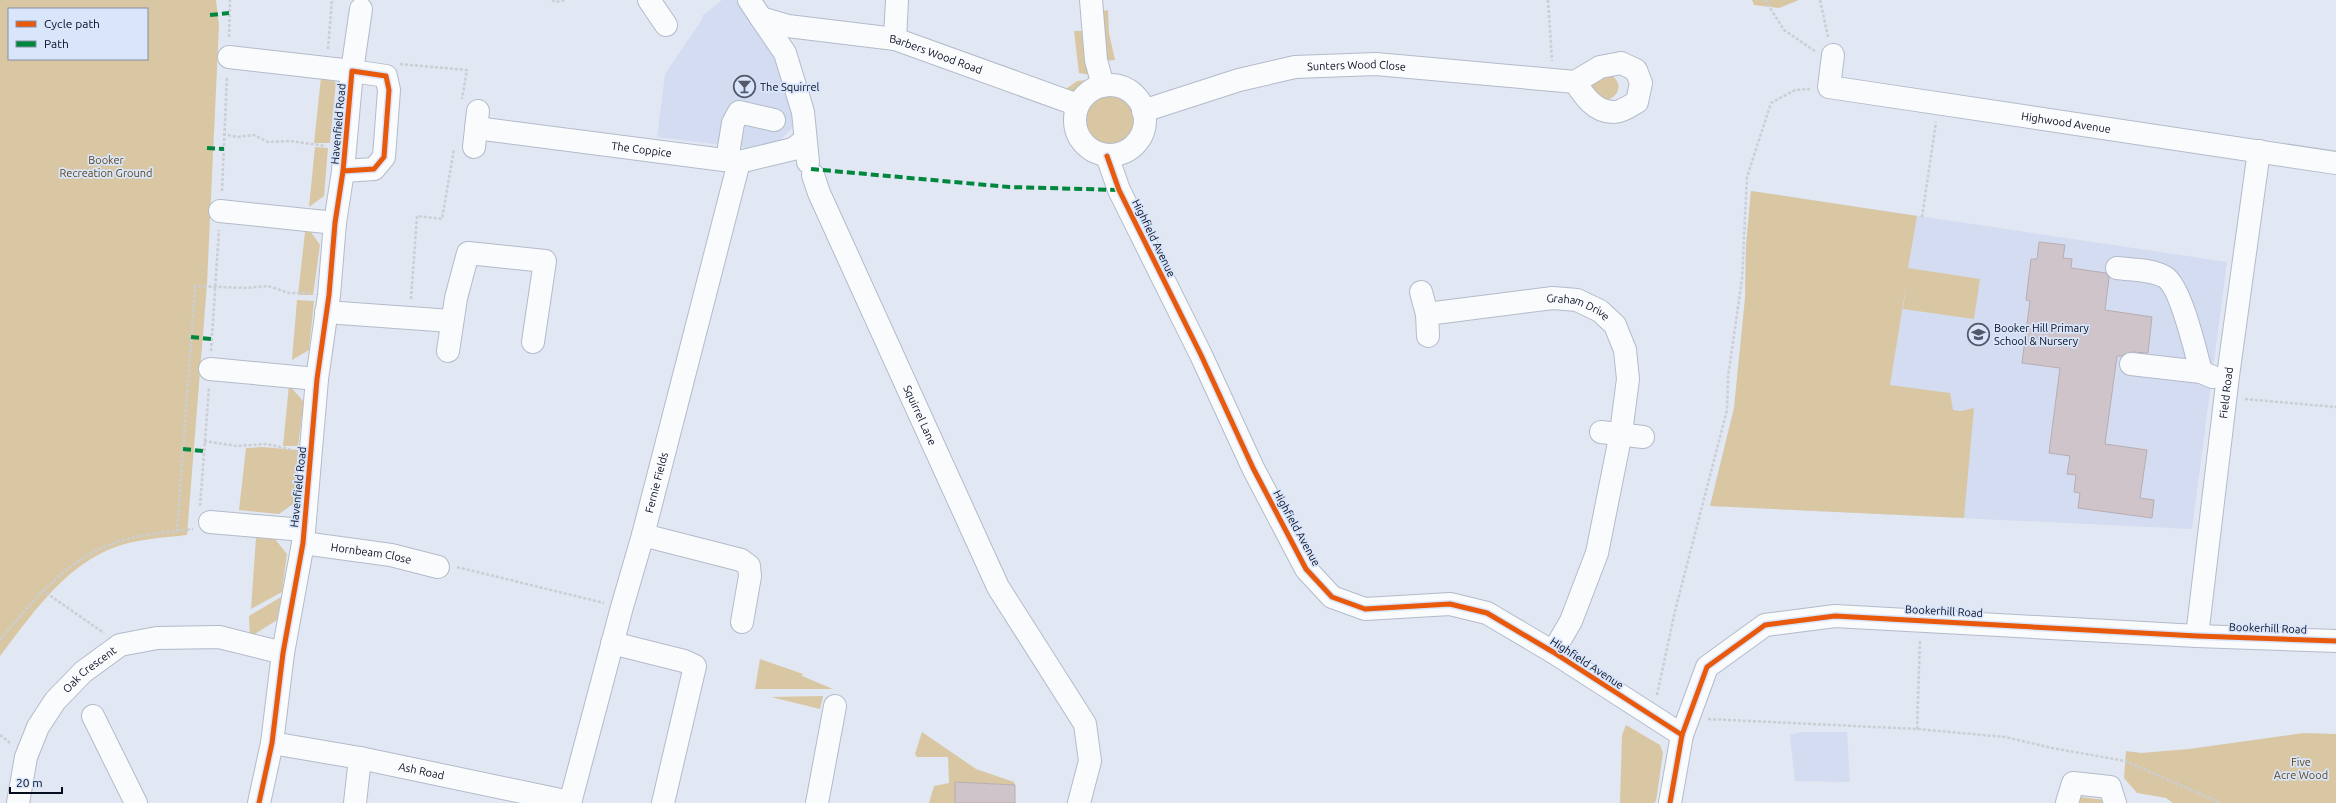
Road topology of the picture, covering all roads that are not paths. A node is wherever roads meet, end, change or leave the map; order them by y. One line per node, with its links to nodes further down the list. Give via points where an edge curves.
1 (649, 0): 7 (street)
2 (749, 0): 6 (street, Squirrel Lane)
3 (897, 0): 8 (street)
4 (1091, 0): 13 (street, via 1096,60)
5 (361, 9): 11 (street)
6 (761, 18): 8 (street, Barbers Wood Road, via 788,26); 18 (street, Squirrel Lane, via 785,53 803,112)
7 (666, 25)
8 (895, 39): 14 (street, Barbers Wood Road)
9 (1833, 55): 19 (street, Highwood Avenue, via 1829,87)
10 (229, 58): 11 (street, Havenfield Road)
11 (352, 71): 23 (street, Havenfield Road); 23 (street, Havenfield Road, via 386,76 389,90 384,157 374,169)
12 (1575, 82): 15 (street, Sunters Wood Close, via 1376,64 1295,67 1239,80)
13 (1103, 86): 14 (street, via 1084,96); 15 (street, via 1116,86 1128,90 1137,99)
14 (1078, 105): 20 (street, via 1074,122 1079,138 1091,150)
15 (1143, 111): 20 (street, via 1144,124 1140,137 1132,147 1120,154)
16 (774, 120): 21 (street, Fernie Fields, via 740,112 733,123)
17 (469, 126): 21 (street, The Coppice)
18 (805, 140): 21 (street, The Coppice, via 793,148); 63 (street, Squirrel Lane, via 822,200 998,587 1085,724 1090,761)
19 (2259, 151): 22 (street, Highwood Avenue); 37 (street, Field Road)
20 (1107, 156): 49 (street, Highfield Avenue, via 1119,190 1254,468 1306,569 1332,598 1365,609 1450,604 1480,611)
21 (733, 161): 42 (street, Fernie Fields)
22 (2336, 163)
23 (343, 171): 25 (street, Havenfield Road)
24 (220, 211): 25 (street)
25 (335, 223): 28 (street, Havenfield Road)
26 (2117, 268): 36 (street, via 2157,273 2170,281 2184,313)
27 (1421, 292): 29 (street)
28 (328, 304): 30 (street); 38 (street, Havenfield Road)
29 (1427, 314): 31 (street); 39 (street, Graham Drive, via 1553,298 1578,300 1600,311 1615,326 1625,350 1628,378)
30 (451, 321): 32 (street, via 468,253 545,261); 33 (street)
31 (1428, 336)
32 (532, 342)
33 (448, 351)
34 (2131, 364): 36 (street)
35 (210, 370): 38 (street)
36 (2201, 372): 37 (street, via 2212,376)
37 (2228, 376): 46 (street, Field Road)
38 (317, 379): 43 (street, Havenfield Road)
39 (1611, 432): 40 (street); 49 (street, Graham Drive, via 1597,553 1571,622)
40 (1642, 437)
41 (203, 518): 43 (street, Havenfield Road)
42 (643, 535): 45 (street, via 741,560 749,566 750,576); 48 (street, Fernie Fields)
43 (303, 536): 44 (street, Hornbeam Close); 50 (street, Havenfield Road)
44 (438, 568)
45 (742, 622)
46 (2196, 636): 47 (street, Bookerhill Road); 53 (street, Bookerhill Road, via 1835,616 1765,625 1707,667)
47 (2336, 641)
48 (612, 643): 60 (street, Fernie Fields); 61 (street, via 684,660 694,666)
49 (1553, 652): 53 (street, Highfield Avenue, via 1652,717)
50 (283, 653): 54 (street, Havenfield Road); 56 (street, Oak Crescent, via 219,637 157,638 120,645 83,672 55,701 38,727 26,757)
51 (836, 706): 62 (street)
52 (93, 716): 57 (street)
53 (1685, 726): 64 (street, Bookerhill Road)
54 (272, 743): 55 (street, Ash Road); 58 (street, Havenfield Road)
55 (360, 758): 59 (street); 60 (street, Ash Road)
56 (18, 803)
57 (136, 803)
58 (259, 803)
59 (355, 803)
60 (570, 803)
61 (663, 803)
62 (817, 803)
63 (1079, 803)
64 (1670, 803)
65 (2067, 803): 66 (street, via 2073,783 2110,787)
66 (2115, 803)

